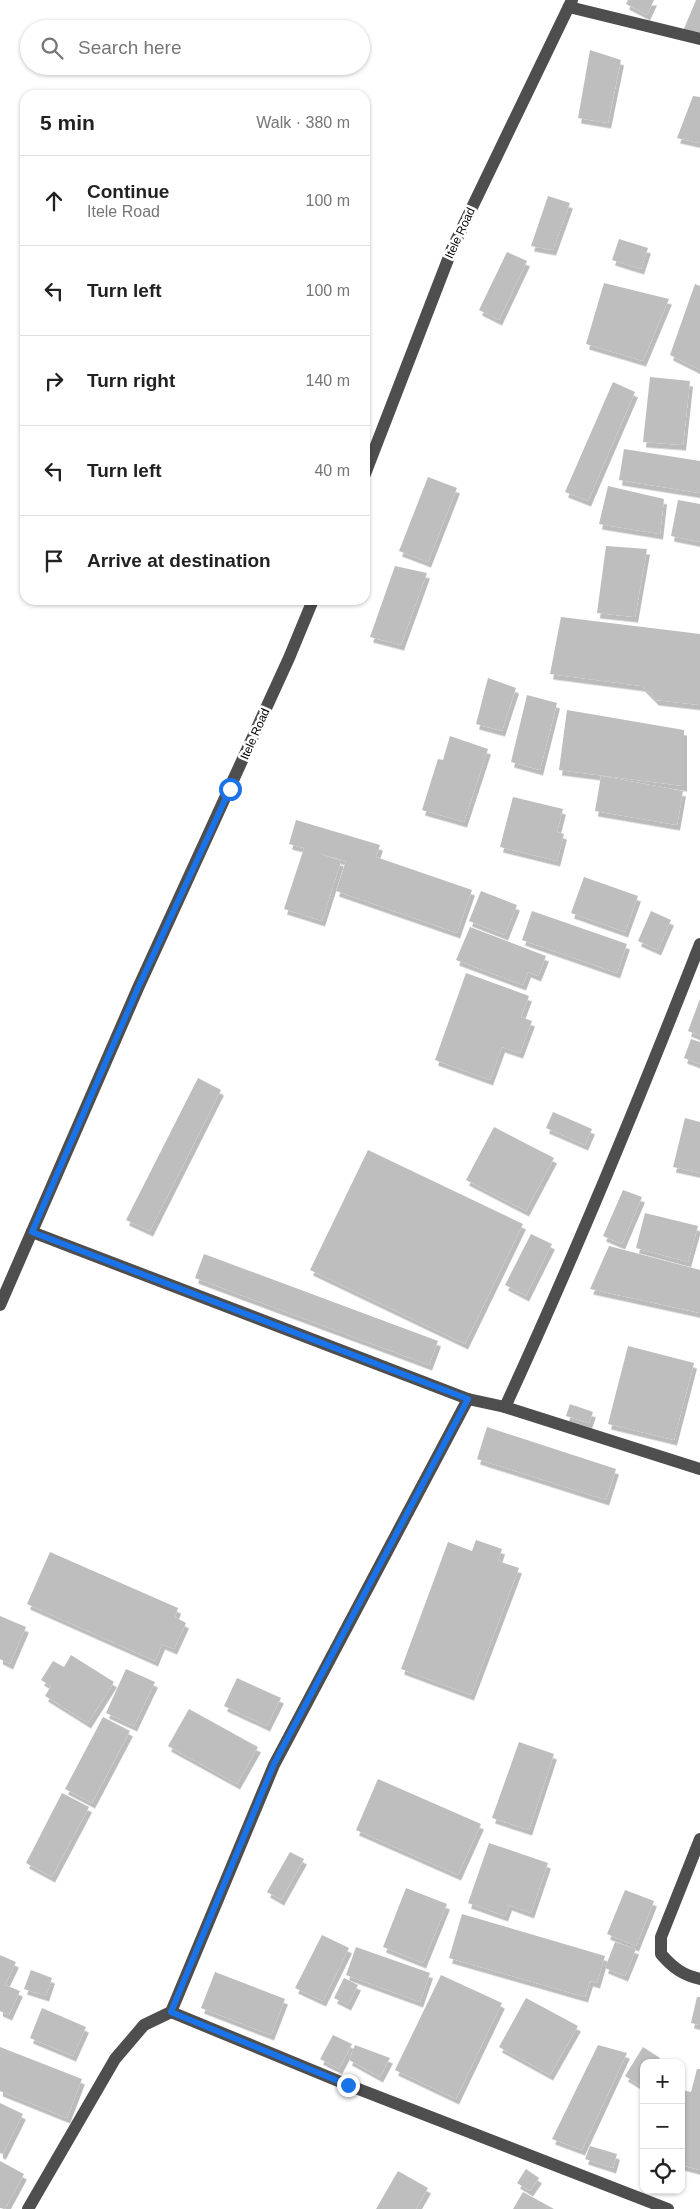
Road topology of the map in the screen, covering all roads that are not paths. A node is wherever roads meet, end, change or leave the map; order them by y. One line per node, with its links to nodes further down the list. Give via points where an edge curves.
1 (571, 3): 2 (street); 3 (street, Itele Road, via 452,249)
2 (700, 39)
3 (370, 461)
4 (311, 605): 6 (street, Itele Road)
5 (700, 944): 9 (street, via 659,1049)
6 (32, 1232): 7 (street, Itele Road); 8 (street)
7 (0, 1305)
8 (468, 1399): 9 (street); 13 (street, via 274,1764)
9 (505, 1407): 10 (street)
10 (700, 1469)
11 (700, 1839): 12 (street, via 661,1937 661,1954 684,1975)
12 (700, 1979)
13 (171, 2012): 14 (street, via 144,2025 115,2059); 15 (street, via 348,2085)
14 (28, 2209)
15 (668, 2209)

